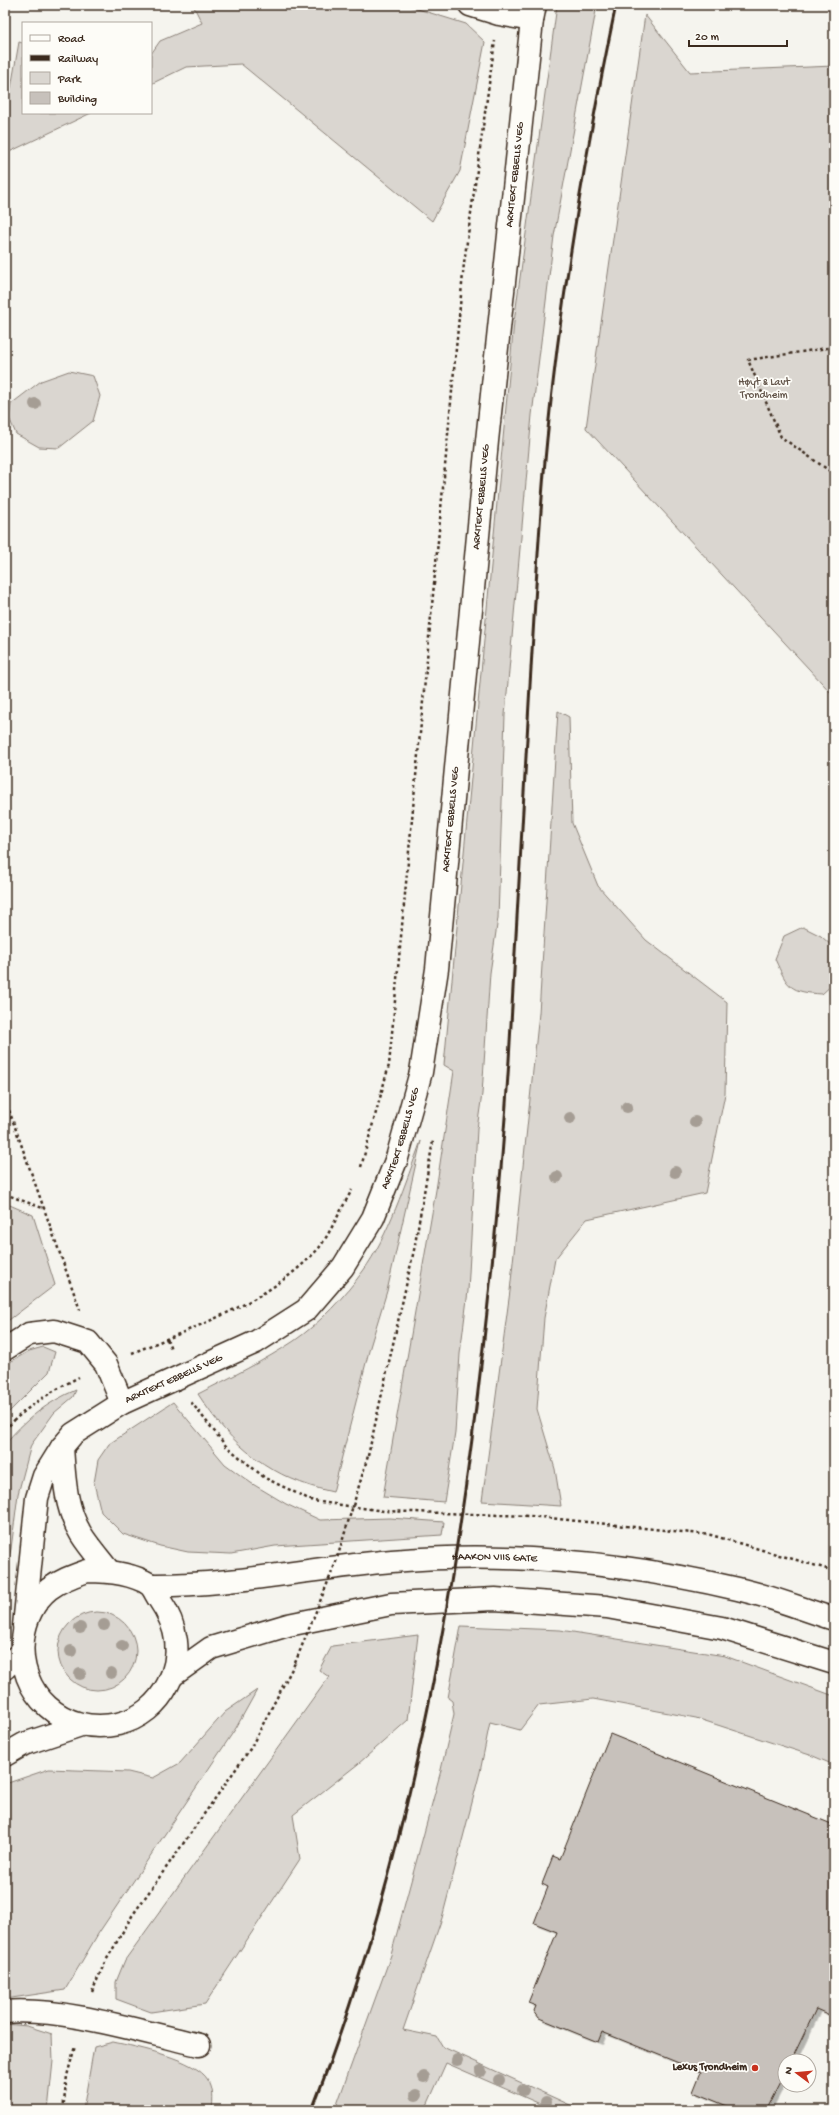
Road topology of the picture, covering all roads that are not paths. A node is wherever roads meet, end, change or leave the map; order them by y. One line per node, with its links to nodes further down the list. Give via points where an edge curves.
1 (470, 5): 2 (street, ARKITEKT EBBELLS VEG, via 499,14)
2 (534, 12): 4 (street, ARKITEKT EBBELLS VEG, via 487,441 437,969 421,1072 397,1158 373,1218 344,1267 306,1310 256,1342)
3 (5, 1349): 4 (street, via 29,1334 54,1331 88,1342 106,1364)
4 (122, 1403): 5 (street, ARKITEKT EBBELLS VEG, via 73,1434)
5 (62, 1447): 6 (street, via 65,1487 72,1515 81,1534); 9 (street, ARKITEKT EBBELLS VEG, via 44,1476 37,1498)
6 (109, 1571): 7 (street, HAAKON VIIS GATE); 9 (street, via 87,1572 66,1578 33,1606)
7 (150, 1585): 8 (street, HAAKON VIIS GATE, via 190,1585 392,1561 502,1557 618,1566 739,1589); 13 (street, via 168,1613 176,1633 178,1654)
8 (834, 1619)
9 (24, 1626): 10 (street, ARKITEKT EBBELLS VEG)
10 (21, 1652): 12 (street); 14 (street, ARKITEKT EBBELLS VEG, via 26,1677 39,1698 58,1715)
11 (834, 1663): 13 (street, via 722,1628 607,1607 495,1599 390,1604 288,1625 211,1648)
12 (5, 1668)
13 (173, 1675): 14 (street, via 162,1695 146,1712 126,1722 104,1727)
14 (81, 1725): 15 (street, via 24,1744)
15 (5, 1755)
16 (5, 2012): 17 (street, via 20,2011 81,2019)
17 (199, 2046)

